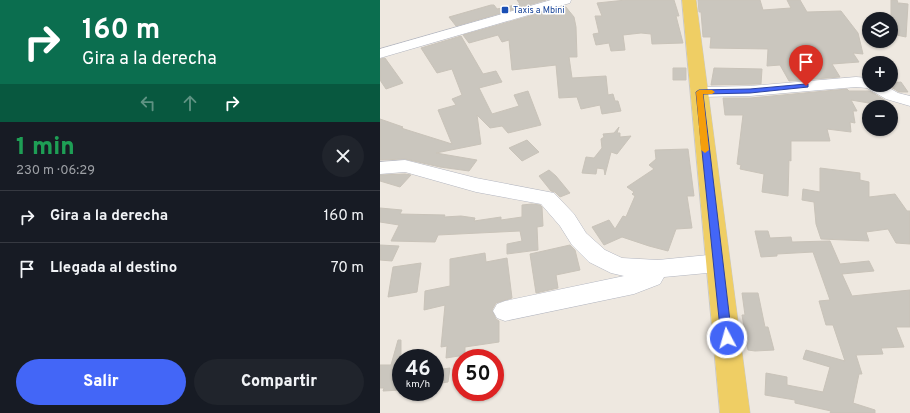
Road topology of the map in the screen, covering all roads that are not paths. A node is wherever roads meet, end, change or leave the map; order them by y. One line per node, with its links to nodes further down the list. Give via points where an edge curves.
1 (565, 0): 3 (street)
2 (690, 0): 5 (main road)
3 (380, 54)
4 (862, 82): 5 (street)
5 (699, 92): 9 (main road)
6 (885, 92): 7 (street)
7 (910, 101)
8 (380, 168): 10 (street, via 405,166 476,185 547,198 567,220 579,239 597,256 619,267)
9 (718, 263): 10 (street); 12 (main road)
10 (658, 269): 11 (street, via 652,277 634,284)
11 (505, 311)
12 (735, 413)

